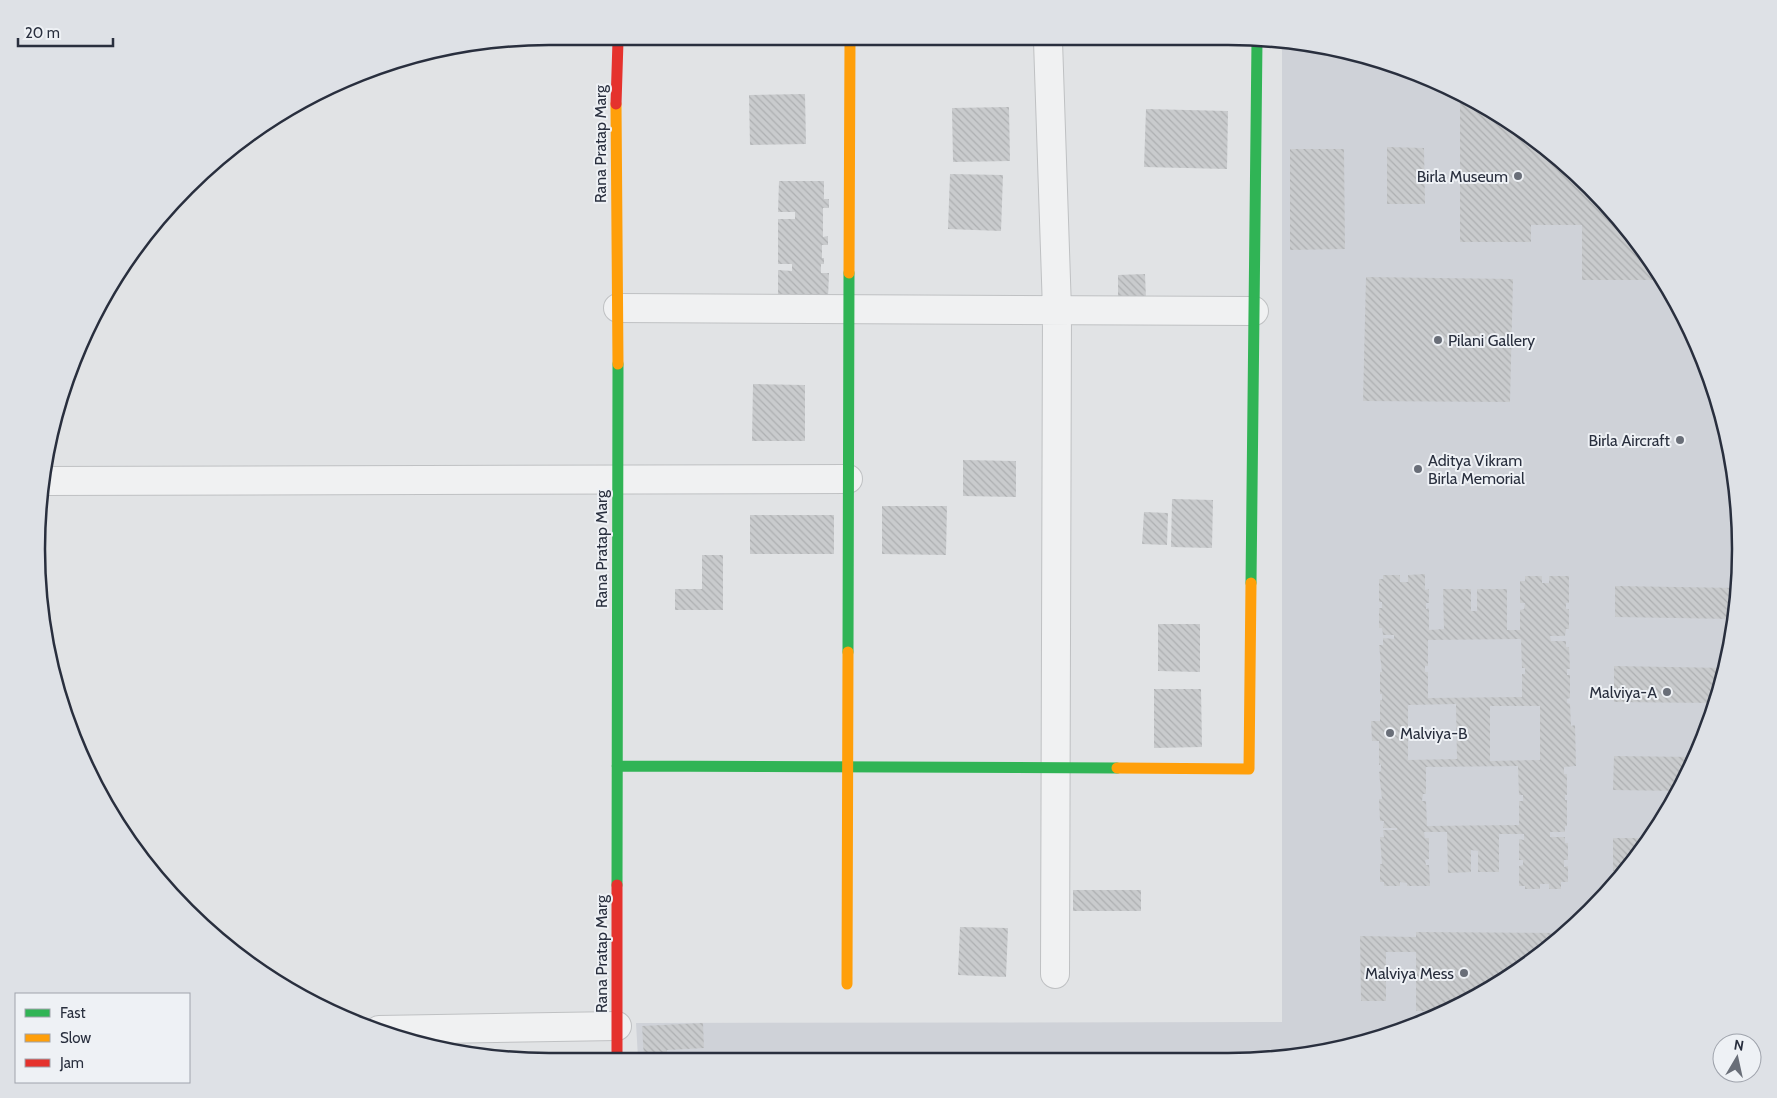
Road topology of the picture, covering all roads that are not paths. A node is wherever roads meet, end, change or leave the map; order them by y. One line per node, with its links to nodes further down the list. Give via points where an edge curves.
1 (618, 45): 5 (street, Rana Pratap Marg, via 615,131)
2 (850, 45): 6 (street)
3 (1048, 45): 7 (street)
4 (1257, 46): 8 (street)
5 (618, 308): 6 (street); 9 (street, Rana Pratap Marg)
6 (849, 309): 7 (street); 10 (street)
7 (1057, 310): 8 (street); 14 (street)
8 (1254, 311): 14 (street, via 1249,768)
9 (618, 478): 10 (street); 11 (street); 12 (street, Rana Pratap Marg)
10 (848, 479): 13 (street)
11 (49, 481)
12 (617, 766): 13 (street); 17 (street, Rana Pratap Marg)
13 (848, 767): 14 (street); 16 (street)
14 (1056, 768): 15 (street)
15 (1055, 974)
16 (847, 984)
17 (617, 1026): 18 (street); 19 (street, Rana Pratap Marg)
18 (399, 1030)
19 (617, 1053)

